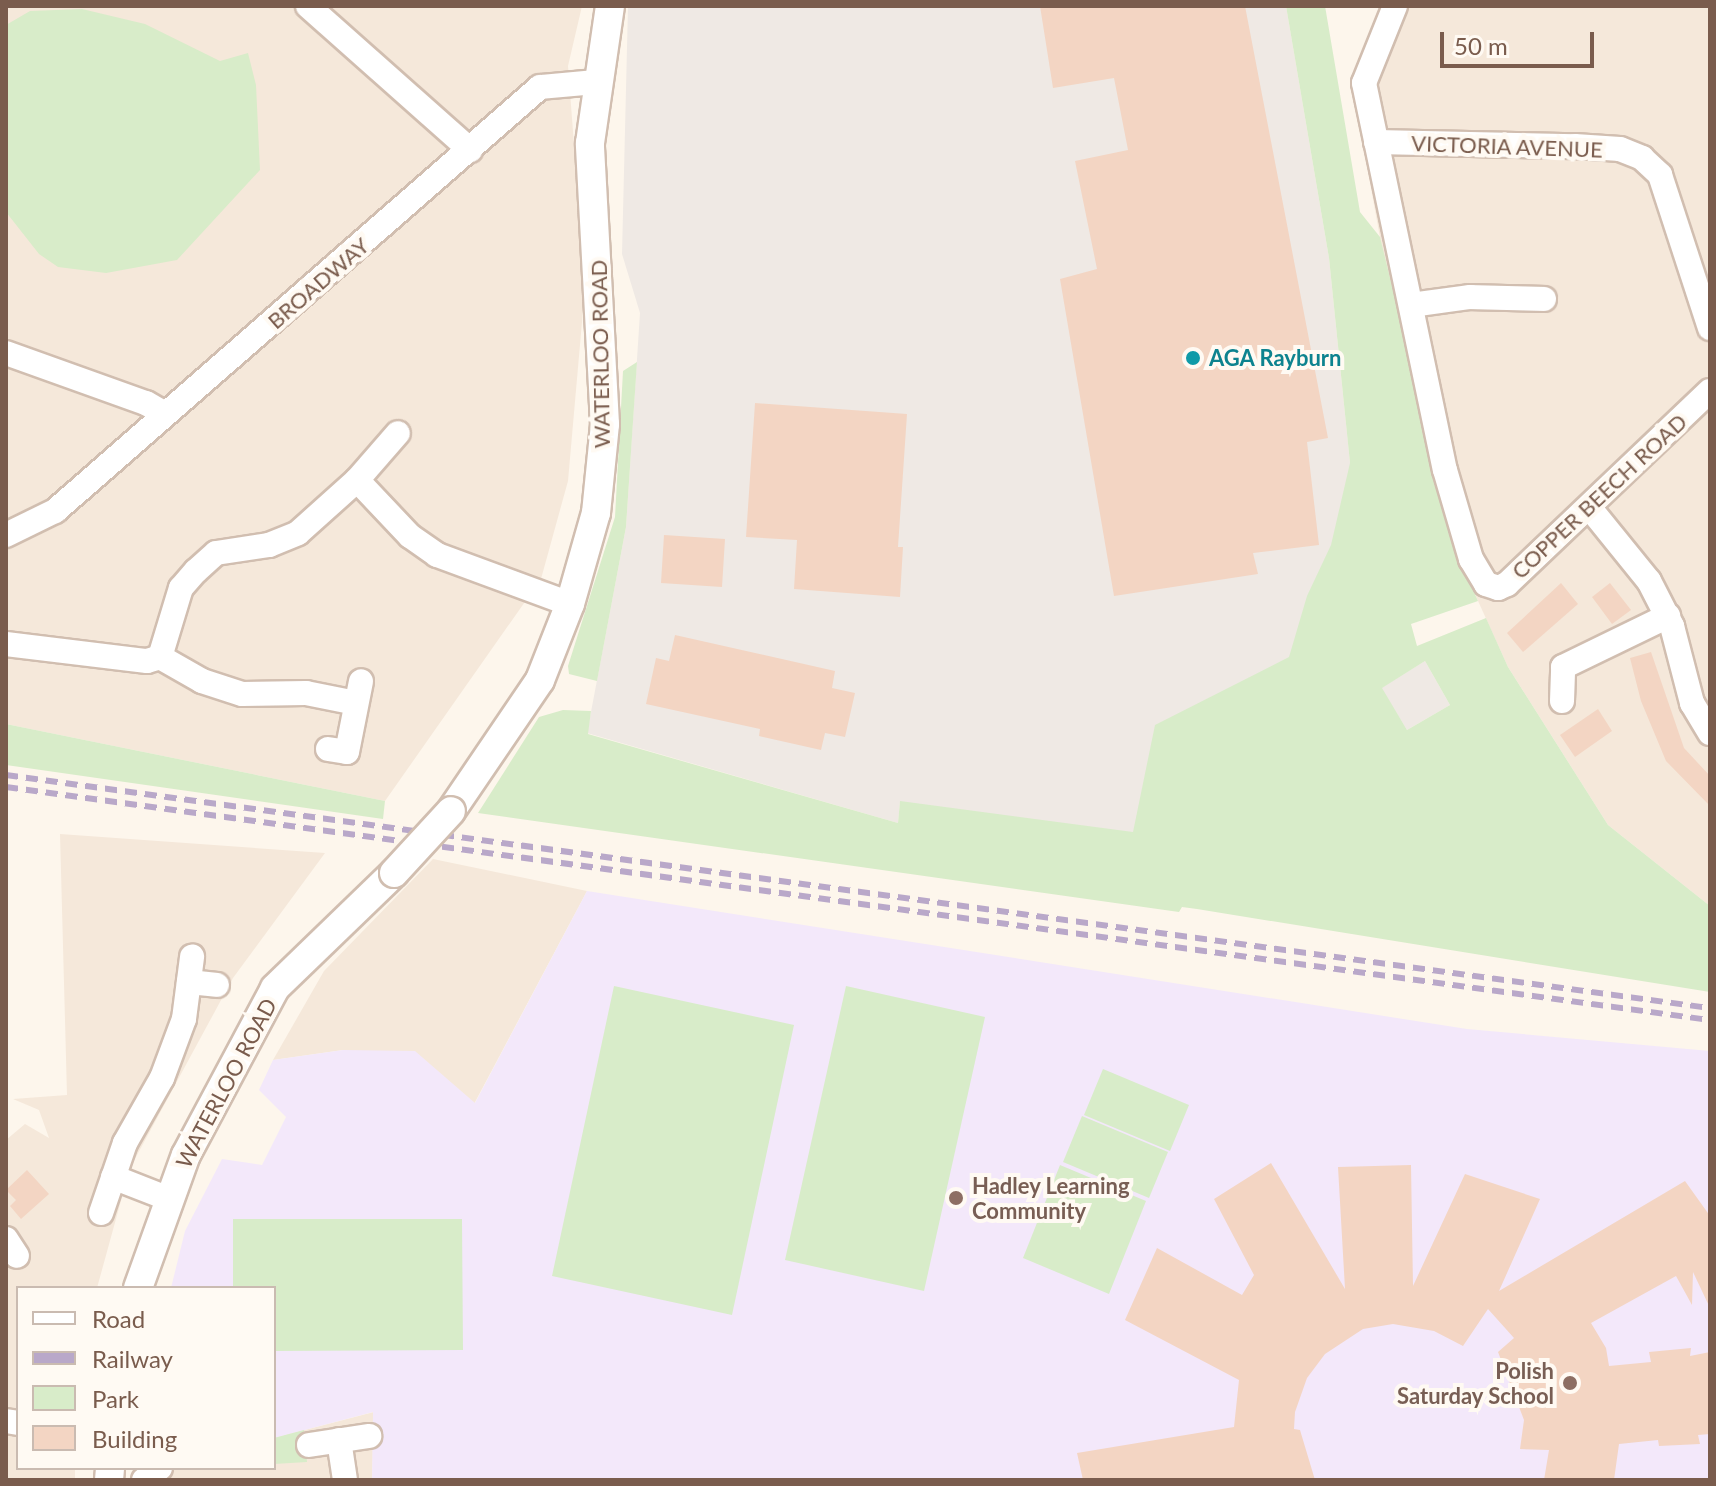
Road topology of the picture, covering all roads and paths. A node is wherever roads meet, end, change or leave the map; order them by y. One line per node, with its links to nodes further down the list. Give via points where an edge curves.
1 (308, 6): 6 (street)
2 (610, 6): 4 (street, WATERLOO ROAD)
3 (1395, 6): 5 (street, COPPER BEECH ROAD, via 1364,83)
4 (595, 82): 6 (street, BROADWAY, via 540,87); 17 (street, WATERLOO ROAD, via 590,143 605,424 596,513)
5 (1376, 142): 8 (street, COPPER BEECH ROAD); 9 (street, VICTORIA AVENUE, via 1575,146 1620,149 1642,158 1660,175)
6 (470, 150): 12 (street, BROADWAY)
7 (1544, 299): 8 (street, via 1470,297)
8 (1411, 305): 15 (street, COPPER BEECH ROAD, via 1445,470 1471,559 1486,584 1507,584)
9 (1710, 328)
10 (6, 353): 12 (street)
11 (1710, 391): 15 (street, COPPER BEECH ROAD)
12 (165, 414): 16 (street, BROADWAY, via 55,511)
13 (398, 433): 14 (street)
14 (357, 480): 17 (street, via 410,536 437,555); 20 (street, via 298,533 269,545 216,553 181,588)
15 (1589, 507): 18 (street, via 1649,581)
16 (6, 535)
17 (570, 604): 28 (street, WATERLOO ROAD, bridge, via 540,680 451,811 275,988 206,1112)
18 (1668, 616): 21 (street, via 1563,667); 22 (street, via 1692,703)
19 (6, 644): 20 (street, via 147,661)
20 (160, 657): 23 (street, via 202,681 242,694 359,692 347,752)
21 (1562, 701)
22 (1710, 733)
23 (328, 749)
24 (192, 957): 25 (street)
25 (189, 982): 26 (street); 27 (street, via 184,1019 162,1078 125,1143)
26 (217, 985)
27 (113, 1177): 28 (street); 29 (street)
28 (167, 1198): 30 (street, WATERLOO ROAD)
29 (101, 1213)
30 (139, 1286)
31 (369, 1436): 32 (street)
32 (339, 1440): 33 (street); 34 (street)
33 (309, 1445)
34 (345, 1480)

